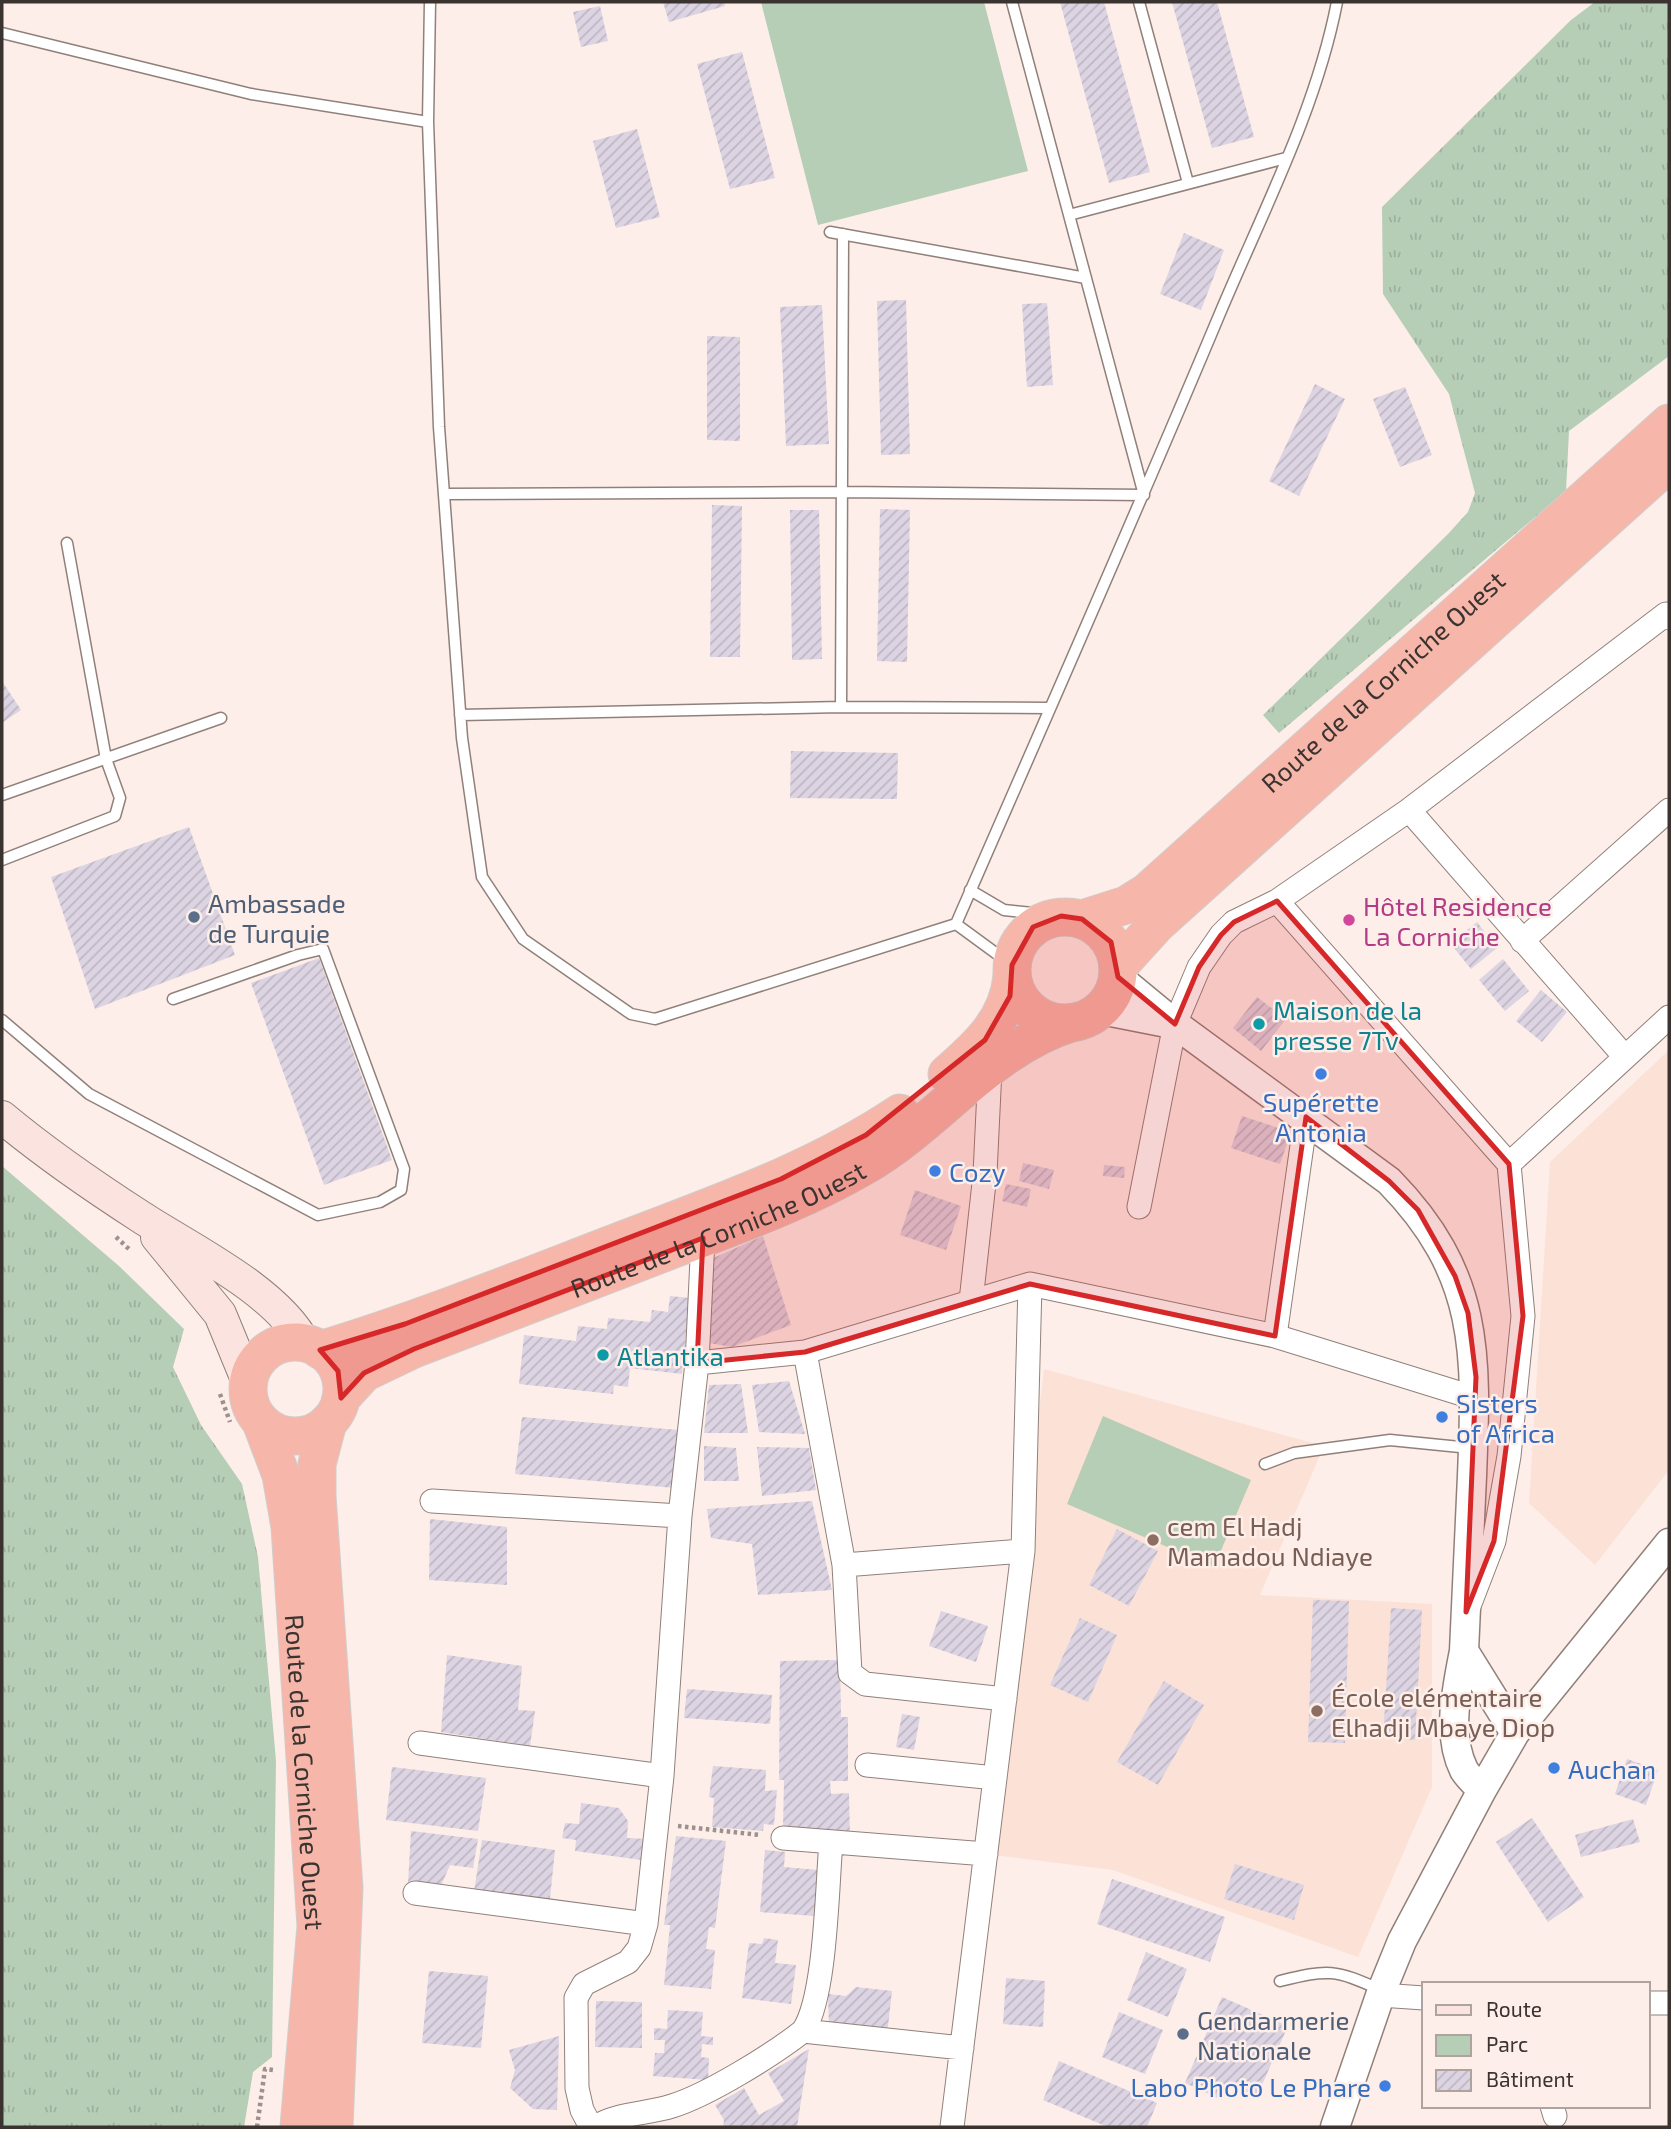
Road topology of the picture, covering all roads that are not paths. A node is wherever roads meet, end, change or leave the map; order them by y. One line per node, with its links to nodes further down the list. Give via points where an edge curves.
1 (430, 2): 6 (lane)
2 (1012, 2): 9 (lane)
3 (1139, 2): 8 (lane)
4 (1337, 2): 7 (lane, via 1328,46)
5 (2, 33): 6 (lane, via 251,94)
6 (428, 122): 16 (lane)
7 (1286, 158): 8 (lane); 17 (lane)
8 (1188, 183): 9 (lane)
9 (1069, 215): 12 (lane)
10 (830, 232): 11 (lane)
11 (843, 234): 12 (lane); 15 (lane)
12 (1086, 278): 17 (lane)
13 (1669, 423): 31 (highway, Route de la Corniche Ouest, via 1147,892 1126,905)
14 (1669, 463): 35 (highway, Route de la Corniche Ouest, via 1157,924)
15 (842, 492): 16 (lane); 17 (lane); 20 (lane)
16 (444, 494): 22 (lane)
17 (1144, 495): 21 (lane)
18 (67, 543): 24 (lane)
19 (1669, 618): 26 (street, via 1666,614)
20 (841, 707): 21 (lane); 22 (lane)
21 (1050, 708): 29 (lane)
22 (460, 715): 32 (lane, via 482,877 523,939 631,1014 655,1019)
23 (220, 718): 24 (lane)
24 (106, 758): 25 (lane); 28 (lane, via 120,798 115,816)
25 (2, 795)
26 (1409, 810): 30 (street); 33 (street)
27 (1669, 810): 33 (street)
28 (2, 860)
29 (970, 890): 31 (lane, via 1004,910); 32 (lane)
30 (1277, 901): 40 (street, via 1234,922 1222,935 1199,967); 45 (street)
31 (1071, 917): 34 (highway, via 1033,927 1019,944); 35 (highway, via 1103,932 1116,954)
32 (956, 924): 34 (lane)
33 (1522, 941): 41 (street)
34 (1012, 971): 37 (highway, via 1017,993 1041,1017 1057,1023); 52 (highway, Route de la Corniche Ouest, via 1006,1008 985,1040 929,1090 866,1135 781,1179 405,1324)
35 (1118, 972): 37 (highway, via 1109,1000); 40 (street)
36 (173, 999): 39 (lane, via 323,949 404,1169 401,1190 380,1202 318,1215 89,1094)
37 (1087, 1016): 40 (street); 42 (highway, Route de la Corniche Ouest, via 1037,1037)
38 (1669, 1017): 41 (street)
39 (2, 1020)
40 (1174, 1024): 44 (street); 46 (street)
41 (1625, 1057): 45 (street)
42 (990, 1069): 48 (highway, Route de la Corniche Ouest, via 866,1165 793,1202); 50 (street, via 985,1174)
43 (2, 1117): 47 (main road)
44 (1306, 1118): 51 (street); 56 (street, via 1389,1181 1418,1210 1437,1241 1468,1313)
45 (1509, 1164): 66 (street, via 1522,1329 1509,1456 1494,1541)
46 (1139, 1207)
47 (141, 1217): 52 (main road, via 231,1273); 55 (main road, via 220,1314)
48 (703, 1238): 54 (street); 57 (highway, Route de la Corniche Ouest, via 414,1349 364,1373)
49 (1030, 1284): 50 (street); 51 (street); 64 (street)
50 (971, 1301): 53 (street)
51 (1275, 1336): 56 (street)
52 (312, 1347): 55 (highway, via 274,1347); 57 (highway, via 338,1371)
53 (805, 1352): 54 (street); 65 (street)
54 (697, 1363): 62 (street)
55 (233, 1382): 58 (highway, via 250,1404)
56 (1475, 1398): 59 (street)
57 (334, 1410): 58 (highway, via 316,1432 295,1436); 88 (highway, Route de la Corniche Ouest, via 317,1464 317,1496 344,1888)
58 (248, 1427): 87 (highway, Route de la Corniche Ouest, via 281,1475 290,1528 316,1926)
59 (1473, 1448): 60 (lane, via 1390,1440 1294,1453); 66 (street)
60 (1265, 1464)
61 (432, 1501): 62 (street)
62 (680, 1516): 72 (street)
63 (1669, 1543): 69 (street)
64 (1023, 1551): 65 (street); 68 (street)
65 (844, 1565): 68 (street, via 853,1678 865,1684)
66 (1466, 1612): 67 (street)
67 (1464, 1651): 69 (street); 74 (street, via 1455,1729 1465,1770)
68 (1005, 1699): 73 (street)
69 (1515, 1733): 74 (street)
70 (420, 1743): 72 (street)
71 (867, 1765): 73 (street)
72 (662, 1776): 79 (street)
73 (995, 1779): 77 (street)
74 (1482, 1790): 81 (street, via 1402,1941)
75 (783, 1838): 76 (street)
76 (831, 1842): 77 (street); 85 (street, via 817,1995)
77 (986, 1854): 86 (street)
78 (415, 1893): 79 (street)
79 (646, 1924): 89 (street, via 639,1948 628,1962 584,1984 576,1998 578,2088 582,2110)
80 (1280, 1981): 81 (lane, via 1322,1970 1349,1976)
81 (1381, 1993): 82 (street); 91 (street)
82 (1422, 1998)
83 (1650, 2003): 84 (street)
84 (1669, 2003)
85 (803, 2031): 86 (street); 89 (street, via 674,2106)
86 (962, 2048): 90 (street)
87 (299, 2127)
88 (334, 2127)
89 (593, 2127)
90 (952, 2127)
91 (1335, 2127)

